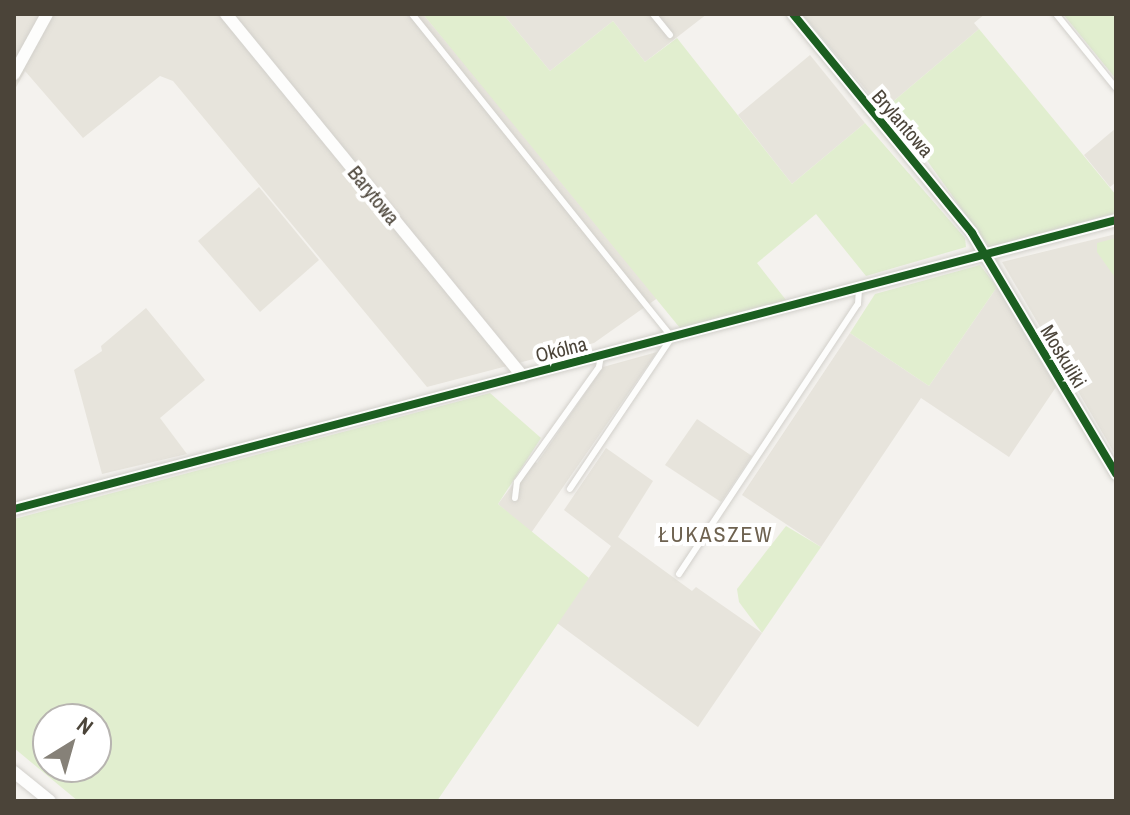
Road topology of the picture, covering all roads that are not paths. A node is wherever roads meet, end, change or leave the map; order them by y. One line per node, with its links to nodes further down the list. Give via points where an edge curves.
1 (47, 14): 8 (street)
2 (226, 14): 15 (street, Barytowa)
3 (412, 14): 13 (lane)
4 (653, 14): 7 (lane)
5 (793, 14): 11 (street, Brylantowa, via 911,153)
6 (1056, 14): 9 (lane)
7 (670, 35)
8 (14, 74)
9 (1116, 88)
10 (1116, 220): 11 (street, Okólna)
11 (984, 256): 12 (street, Okólna); 16 (street, Moskuliki)
12 (859, 289): 13 (street, Okólna); 20 (lane, via 858,304)
13 (672, 337): 14 (street, Okólna); 17 (lane)
14 (601, 356): 15 (street, Okólna); 18 (lane, via 599,367 517,482)
15 (522, 376): 19 (street, Okólna)
16 (1116, 474)
17 (570, 489)
18 (515, 498)
19 (14, 509)
20 (679, 574)
21 (14, 772): 22 (street)
22 (50, 801)

